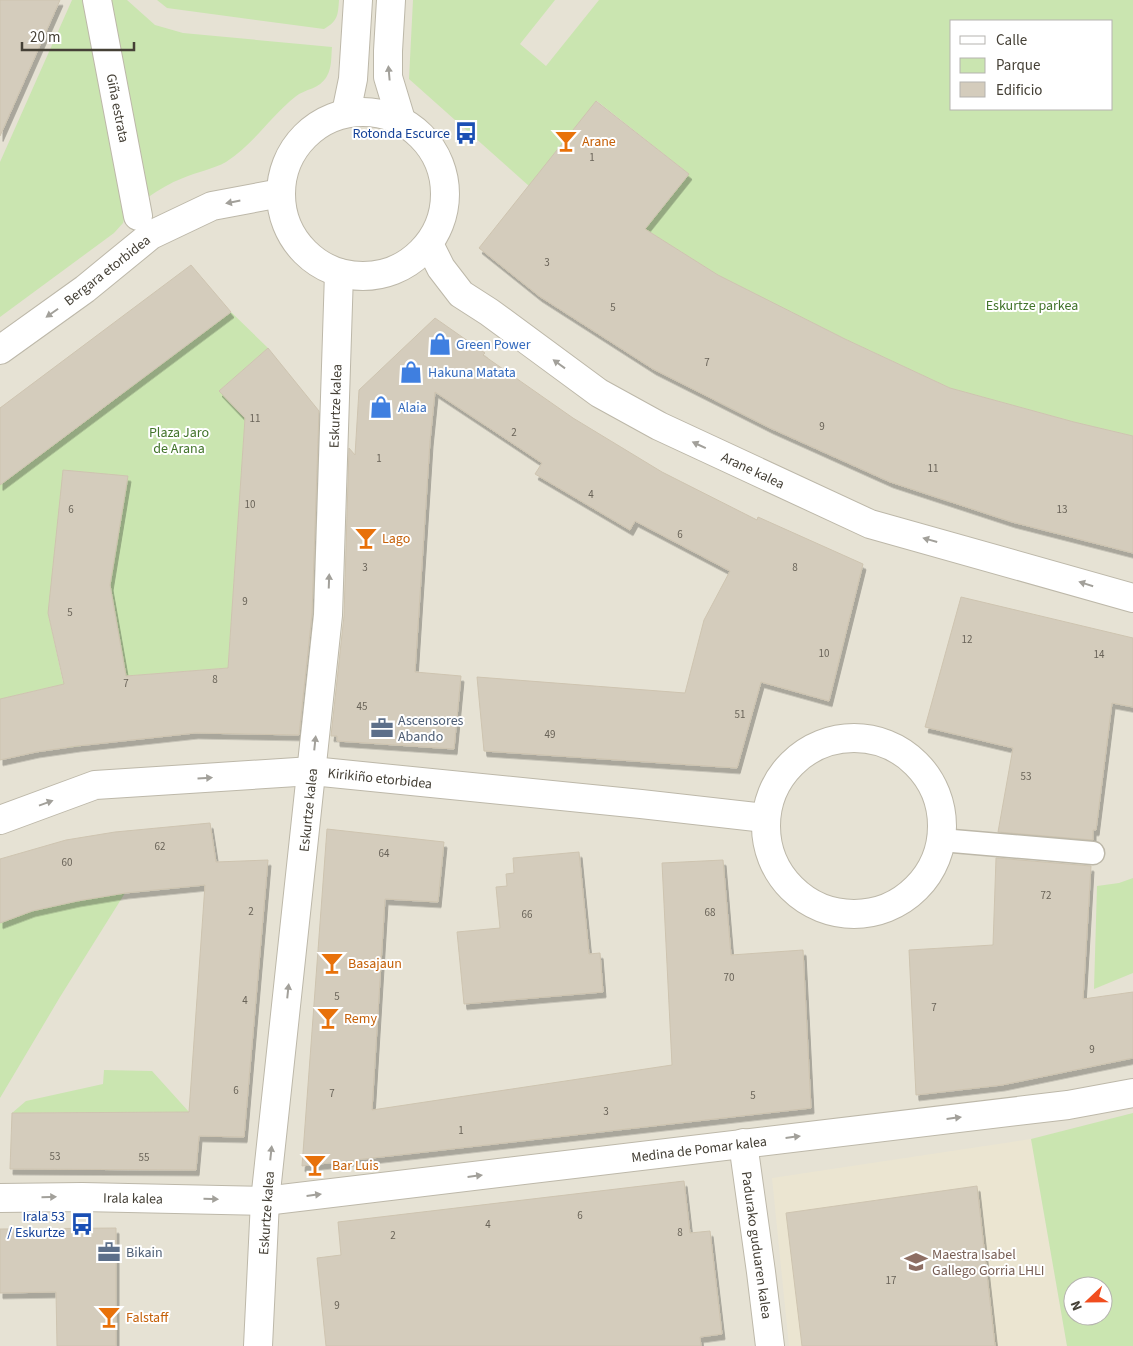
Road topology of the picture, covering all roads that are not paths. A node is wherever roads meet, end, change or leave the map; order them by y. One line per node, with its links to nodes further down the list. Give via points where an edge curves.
1 (97, 0): 7 (street, Giña estrata)
2 (358, 0): 4 (street, via 353,79)
3 (391, 0): 5 (street, one-way to 3, via 388,77)
4 (346, 113): 5 (street, via 374,112); 6 (street, via 322,122 293,149 282,174)
5 (401, 120): 8 (street, via 428,143 441,166 446,191 443,215)
6 (281, 193): 9 (street, via 285,220 299,246 320,265); 10 (street, Bergara etorbidea, one-way to 10, via 212,206 151,234 86,289)
7 (138, 216)
8 (429, 244): 9 (street, via 407,264 365,276); 11 (street, Arane kalea, one-way to 8, via 870,524 659,426 599,393 461,294 441,268)
9 (339, 273): 12 (street, Eskurtze kalea, one-way to 9, via 328,615)
10 (0, 350)
11 (1133, 598)
12 (312, 771): 13 (street, Kirikiño etorbidea); 14 (street, Kirikiño etorbidea, one-way to 12, via 95,785); 20 (street, Eskurtze kalea, one-way to 12)
13 (766, 818): 15 (street, via 768,848 781,876 802,898 829,911 859,914 889,907 914,891 932,867); 15 (street, via 772,790 788,767 809,749 836,739 864,738 892,745 915,761 932,784 941,811)
14 (0, 820)
15 (941, 840): 16 (lane)
16 (1094, 853)
17 (1133, 1093): 18 (street, Medina de Pomar kalea, one-way to 17, via 1068,1105)
18 (742, 1143): 20 (street, Medina de Pomar kalea, one-way to 18); 22 (street, Padurako guduaren kalea)
19 (0, 1198): 20 (street, Irala kalea, one-way to 20, via 82,1196)
20 (266, 1201): 21 (street, Eskurtze kalea)
21 (258, 1346)
22 (770, 1346)

